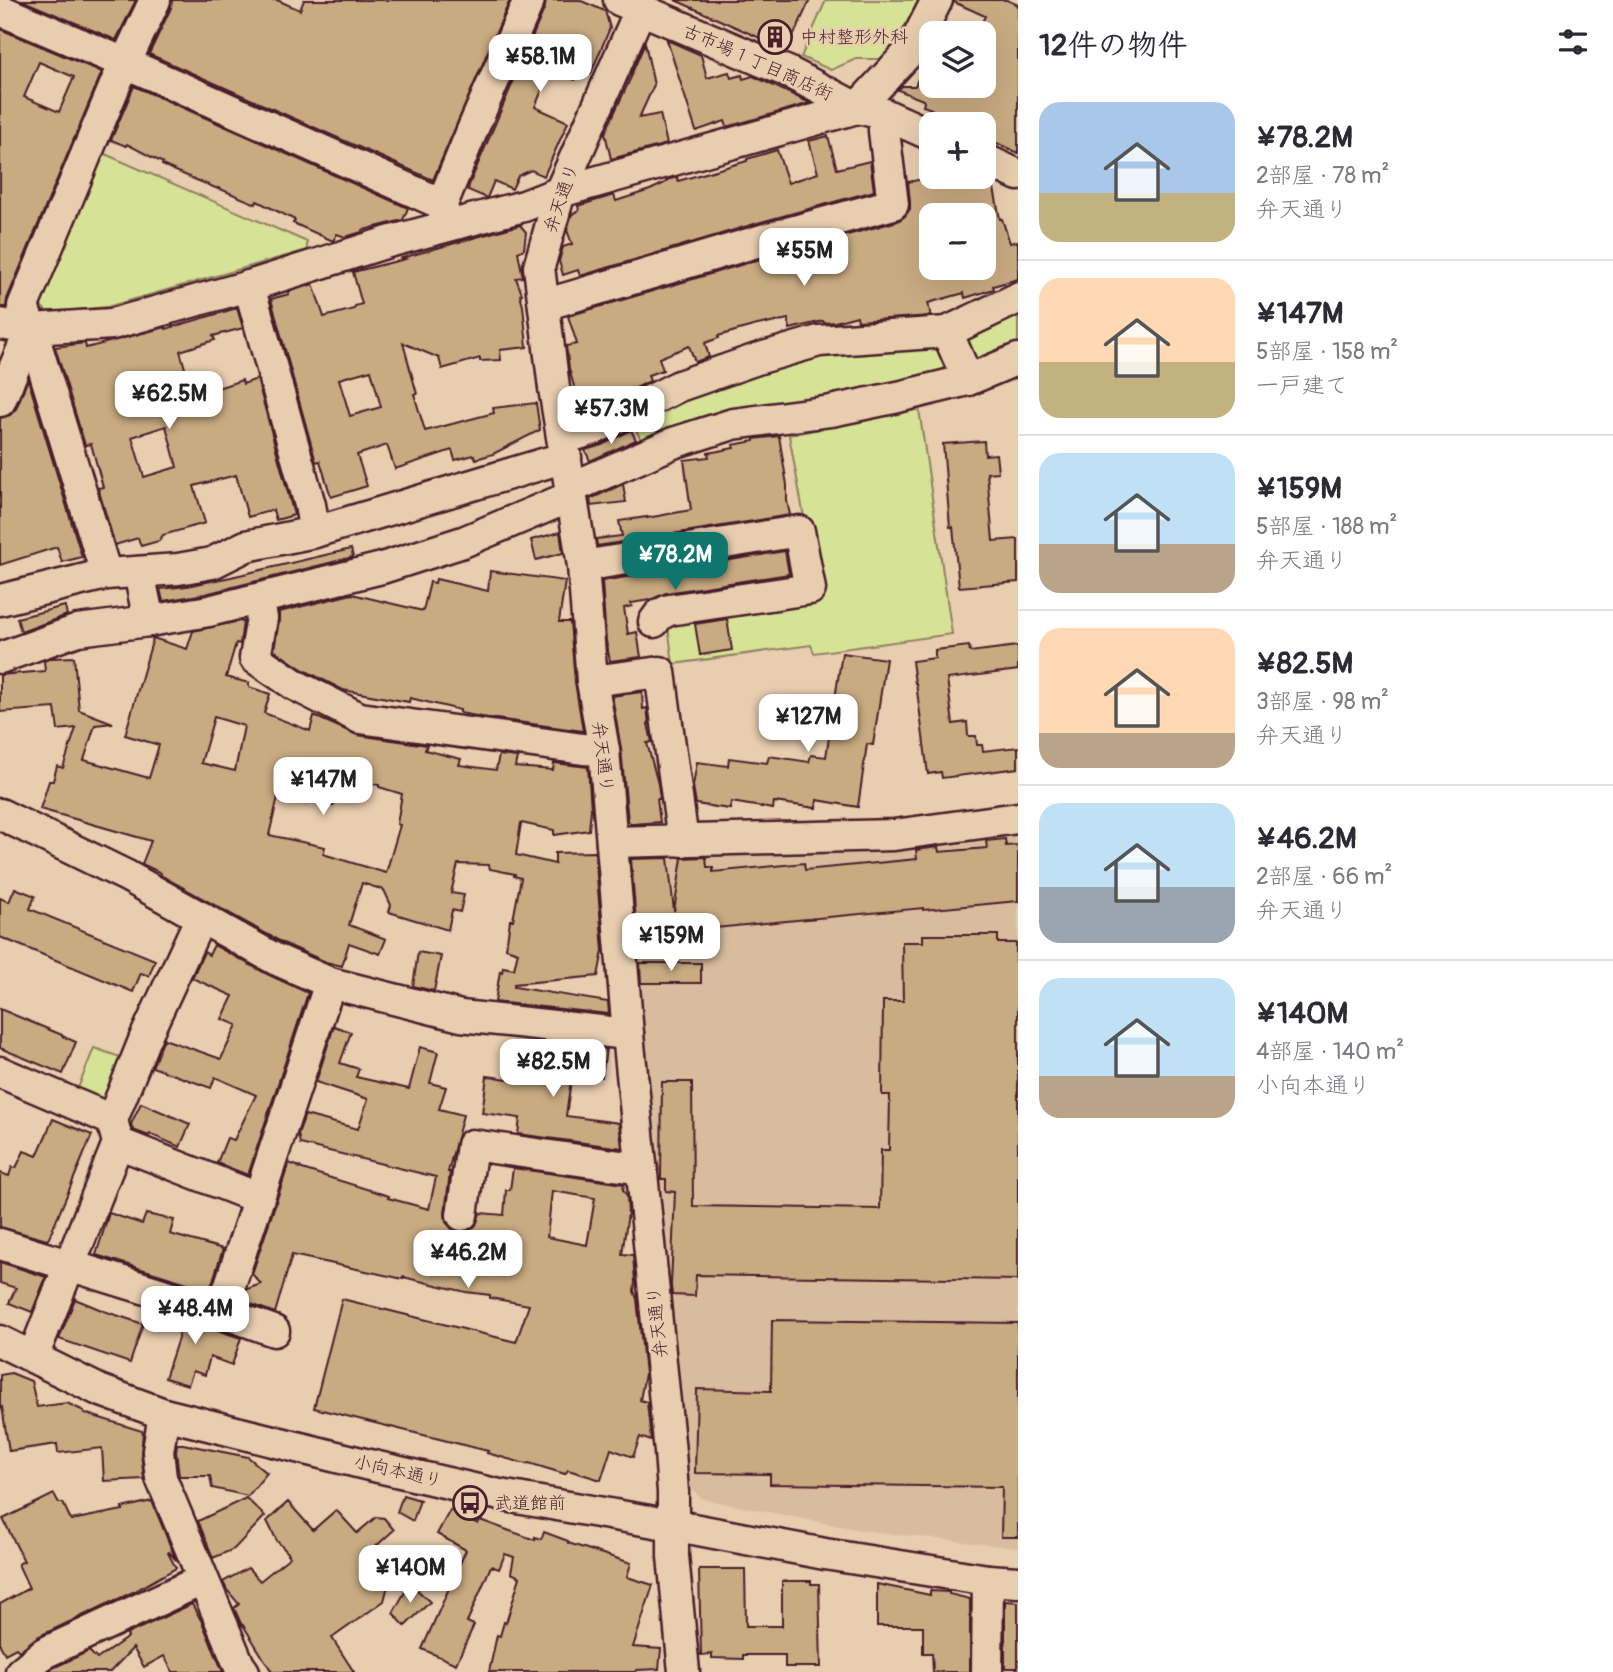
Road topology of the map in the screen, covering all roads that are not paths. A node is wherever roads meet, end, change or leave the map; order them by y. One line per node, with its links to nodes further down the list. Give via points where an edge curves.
1 (155, 0): 6 (street)
2 (529, 0): 12 (street, via 474,126)
3 (937, 0): 7 (street, via 912,49)
4 (632, 4): 7 (street, 古市場１丁目商店街); 11 (street, 弁天通り)
5 (0, 10): 6 (street)
6 (125, 63): 12 (street); 17 (street, via 23,306)
7 (871, 111): 8 (street, 古市場１丁目商店街); 11 (street); 15 (street, via 884,131 893,204)
8 (919, 130)
9 (996, 164): 10 (street)
10 (1018, 174)
11 (560, 192): 12 (street, via 524,206); 15 (street, 弁天通り, via 539,267)
12 (444, 216): 13 (street, via 388,242)
13 (249, 286): 17 (street, via 112,324); 24 (street)
14 (1018, 298): 18 (street)
15 (544, 305): 22 (street, 弁天通り)
16 (0, 324): 17 (street)
17 (31, 329): 21 (street); 27 (street)
18 (947, 332): 20 (street); 22 (street, via 819,341 757,359 679,386)
19 (1018, 359): 20 (street)
20 (968, 380): 23 (street, via 831,411 733,424 673,443)
21 (0, 401)
22 (564, 448): 23 (street, 弁天通り); 24 (street)
23 (572, 492): 25 (street, 弁天通り); 29 (street, via 463,542)
24 (315, 532): 26 (street, via 246,546 212,563)
25 (583, 566): 31 (street, via 799,531 810,589 669,610); 33 (street, 弁天通り)
26 (139, 572): 27 (street); 30 (street)
27 (106, 574): 28 (street)
28 (0, 600)
29 (258, 600): 30 (street); 34 (street, via 262,618 255,658 295,685 360,718)
30 (149, 621): 32 (street, via 78,630)
31 (654, 622)
32 (0, 658)
33 (592, 681): 34 (street, 弁天通り); 37 (street, via 660,672)
34 (604, 750): 38 (street, 弁天通り)
35 (1018, 818): 37 (street, via 894,835)
36 (2, 819): 39 (street, via 127,876)
37 (683, 841): 38 (street)
38 (612, 842): 41 (street, 弁天通り)
39 (201, 917): 40 (street, via 275,959); 43 (street, via 150,1026)
40 (330, 983): 41 (street, via 461,1016); 45 (street)
41 (628, 1034): 44 (street, 弁天通り)
42 (0, 1072): 43 (street)
43 (115, 1131): 45 (street); 48 (street)
44 (642, 1169): 46 (street, via 472,1145); 54 (street, 弁天通り, via 671,1465)
45 (258, 1198): 49 (street)
46 (462, 1215)
47 (0, 1244): 48 (street)
48 (70, 1266): 49 (street); 52 (street)
49 (221, 1312): 50 (street)
50 (274, 1331)
51 (0, 1342): 52 (street, 小向本通り)
52 (33, 1357): 53 (street, 小向本通り, via 99,1390)
53 (164, 1414): 54 (street, 小向本通り, via 500,1495); 55 (street, via 158,1451 160,1478)
54 (672, 1525): 56 (street, 小向本通り); 60 (street, 弁天通り)
55 (202, 1580): 58 (street, via 44,1653); 59 (street)
56 (988, 1580): 57 (street, 小向本通り); 61 (street)
57 (1018, 1583)
58 (22, 1672)
59 (244, 1672)
60 (684, 1672)
61 (987, 1672)

